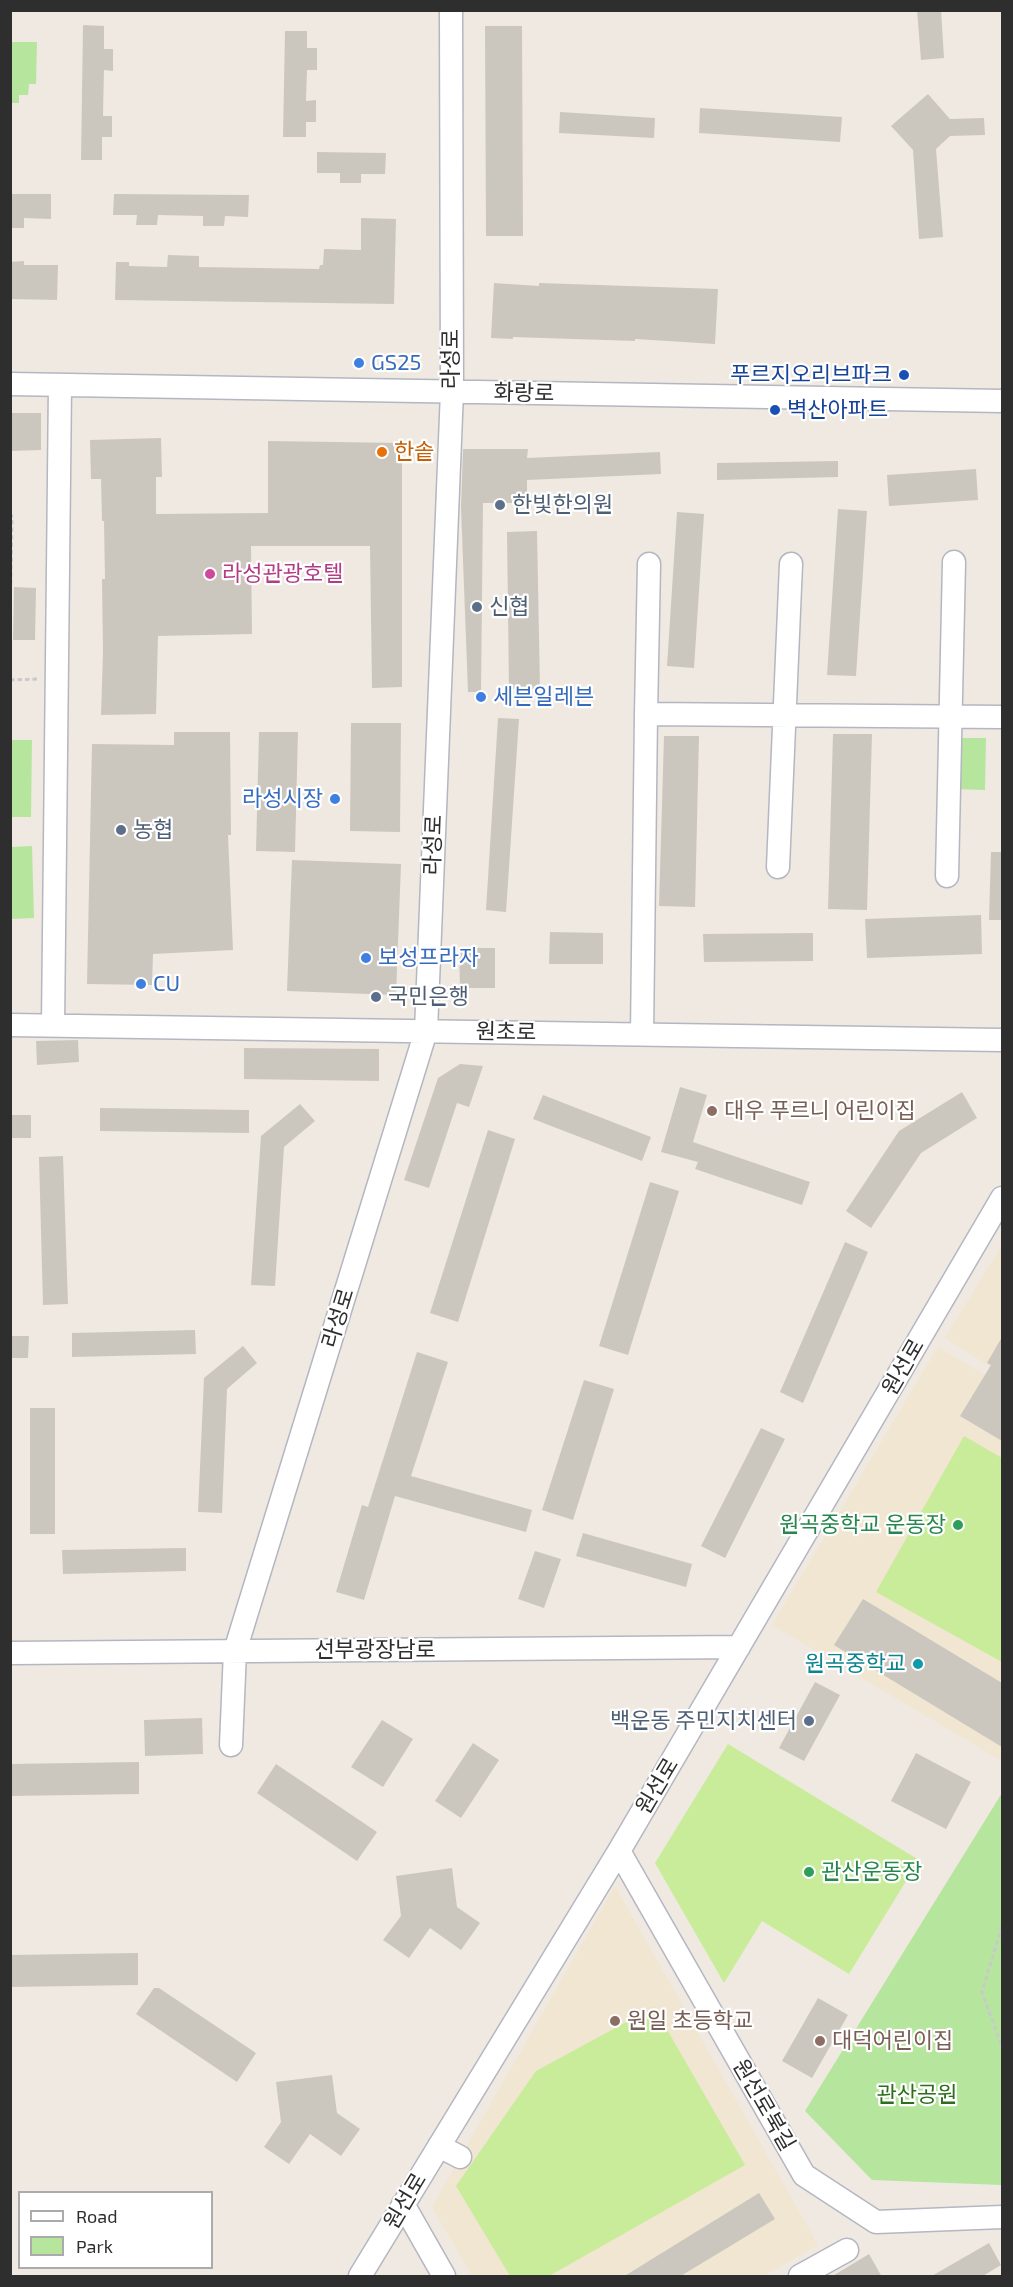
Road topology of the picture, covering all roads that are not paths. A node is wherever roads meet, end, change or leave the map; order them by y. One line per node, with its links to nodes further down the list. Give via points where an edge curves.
1 (451, 10): 4 (street, 라성로)
2 (10, 384): 3 (street, 화랑로)
3 (60, 385): 4 (street, 화랑로); 16 (street)
4 (452, 392): 5 (street, 화랑로); 17 (street, 라성로)
5 (1002, 401)
6 (954, 562): 11 (street)
7 (649, 564): 9 (street)
8 (790, 564): 10 (street)
9 (646, 714): 10 (street); 18 (street)
10 (785, 715): 11 (street); 13 (street)
11 (952, 717): 12 (street); 14 (street)
12 (1002, 717)
13 (778, 867)
14 (947, 876)
15 (10, 1025): 16 (street, 원초로)
16 (53, 1025): 17 (street, 원초로)
17 (426, 1031): 18 (street, 원초로); 22 (street, 라성로)
18 (642, 1034): 19 (street, 원초로)
19 (1002, 1040)
20 (1002, 1198): 21 (street, 원선로, via 825,1519)
21 (738, 1647): 22 (street, 선부광장남로); 25 (street, 원선로)
22 (236, 1651): 23 (street, 선부광장남로); 24 (street, 라성로)
23 (10, 1653)
24 (231, 1745)
25 (619, 1851): 26 (street, 원선로); 29 (street, 원선로북길, via 804,2175 876,2222)
26 (439, 2146): 27 (street); 28 (street, 원선로)
27 (460, 2157)
28 (403, 2204): 32 (street, 원선로); 33 (street)
29 (1002, 2217)
30 (847, 2250): 31 (street)
31 (809, 2265)
32 (360, 2277)
33 (444, 2277)

